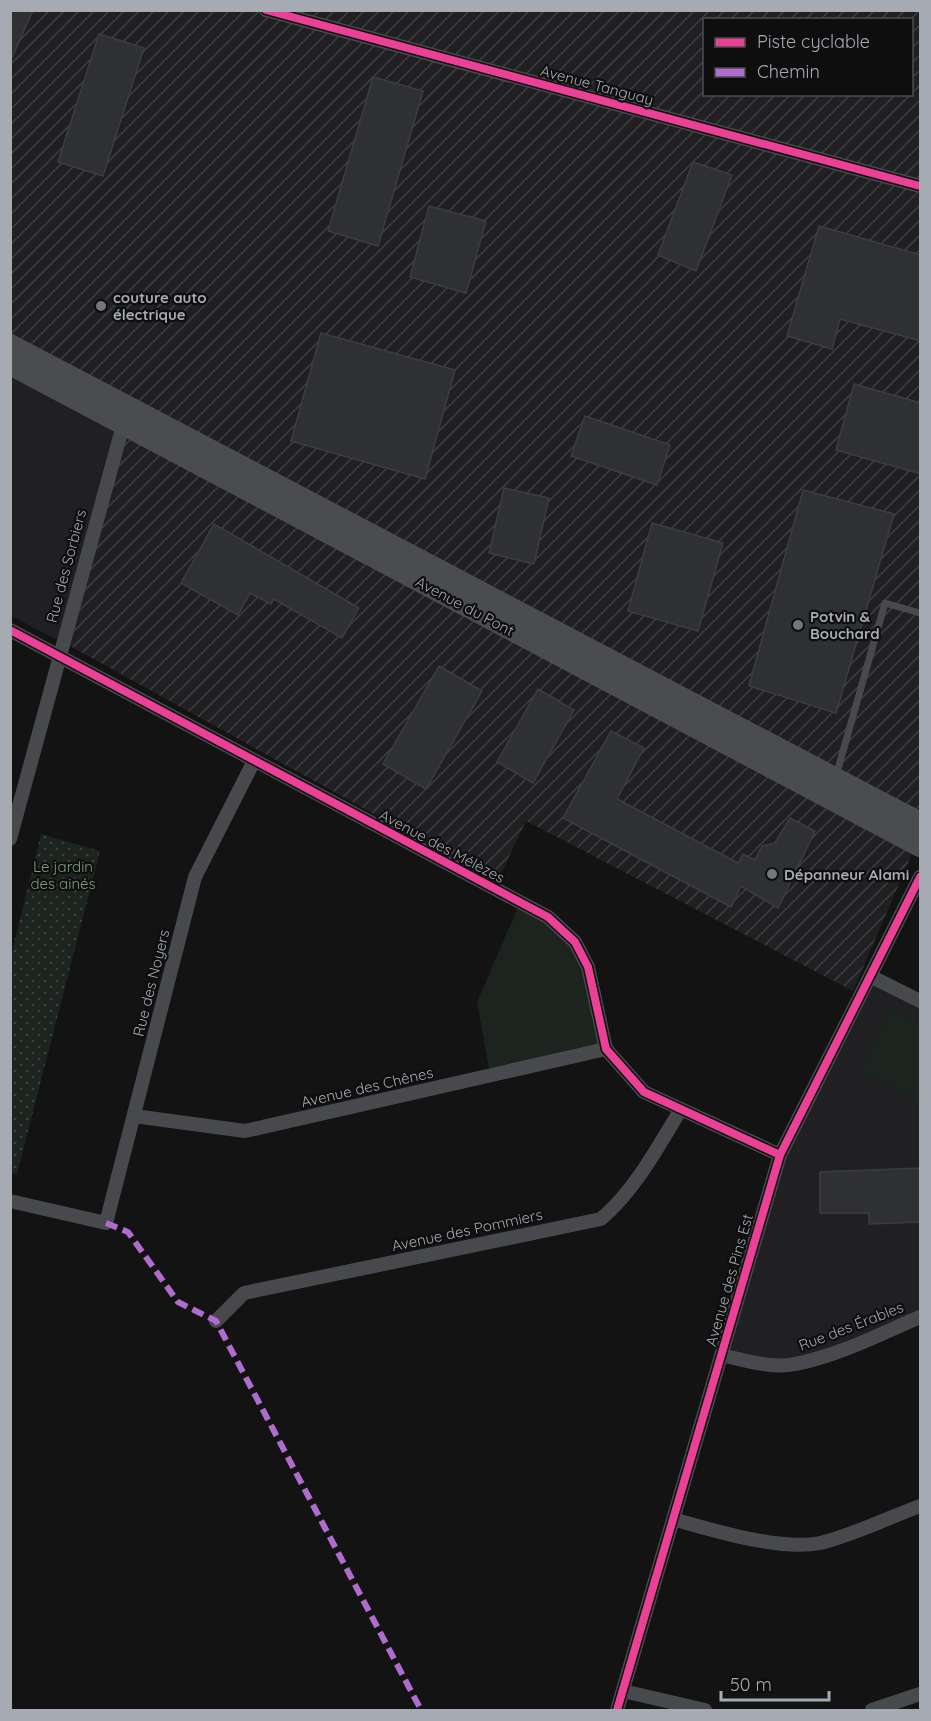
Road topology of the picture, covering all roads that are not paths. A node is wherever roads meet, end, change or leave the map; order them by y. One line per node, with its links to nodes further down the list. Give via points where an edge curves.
1 (266, 10): 2 (street, Avenue Tanguay)
2 (921, 186)
3 (10, 345): 5 (main road, Avenue du Pont)
4 (10, 364): 5 (main road, Avenue du Pont)
5 (126, 415): 8 (street, Rue des Sorbiers); 10 (main road, Avenue du Pont); 14 (main road, Avenue du Pont)
6 (921, 613): 10 (lane, via 885,603)
7 (10, 630): 8 (street, Avenue des Mélèzes)
8 (59, 656): 9 (street, Avenue des Mélèzes); 11 (street, Rue des Sorbiers)
9 (254, 761): 18 (street, Avenue des Mélèzes, via 548,917 575,942 588,967); 20 (street, Rue des Noyers, via 195,877)
10 (835, 779): 12 (main road, Avenue du Pont)
11 (14, 810): 13 (street, Rue des Sorbiers)
12 (921, 823)
13 (10, 839)
14 (921, 846)
15 (921, 877): 16 (street, Avenue des Pins Est)
16 (872, 977): 17 (street); 21 (street, Avenue des Pins Est)
17 (921, 1001)
18 (606, 1049): 19 (street, Avenue des Mélèzes, via 644,1092); 20 (street, Avenue des Chênes, via 245,1131)
19 (681, 1109): 21 (street, Avenue des Mélèzes); 24 (street, Avenue des Pommiers, via 652,1157 615,1208 601,1220 244,1293)
20 (134, 1116): 22 (street, Rue des Noyers, via 106,1223)
21 (780, 1155): 25 (street, Avenue des Pins Est)
22 (10, 1201)
23 (921, 1317): 25 (street, Rue des Érables, via 793,1365)
24 (216, 1321)
25 (722, 1355): 27 (street, Avenue des Pins Est)
26 (921, 1506): 27 (street, via 819,1543 730,1535)
27 (673, 1519): 28 (street, Avenue des Pins Est)
28 (623, 1691): 30 (street, Avenue des Pins Est); 31 (street)
29 (921, 1694): 32 (street)
30 (617, 1710)
31 (705, 1710)
32 (872, 1710)

